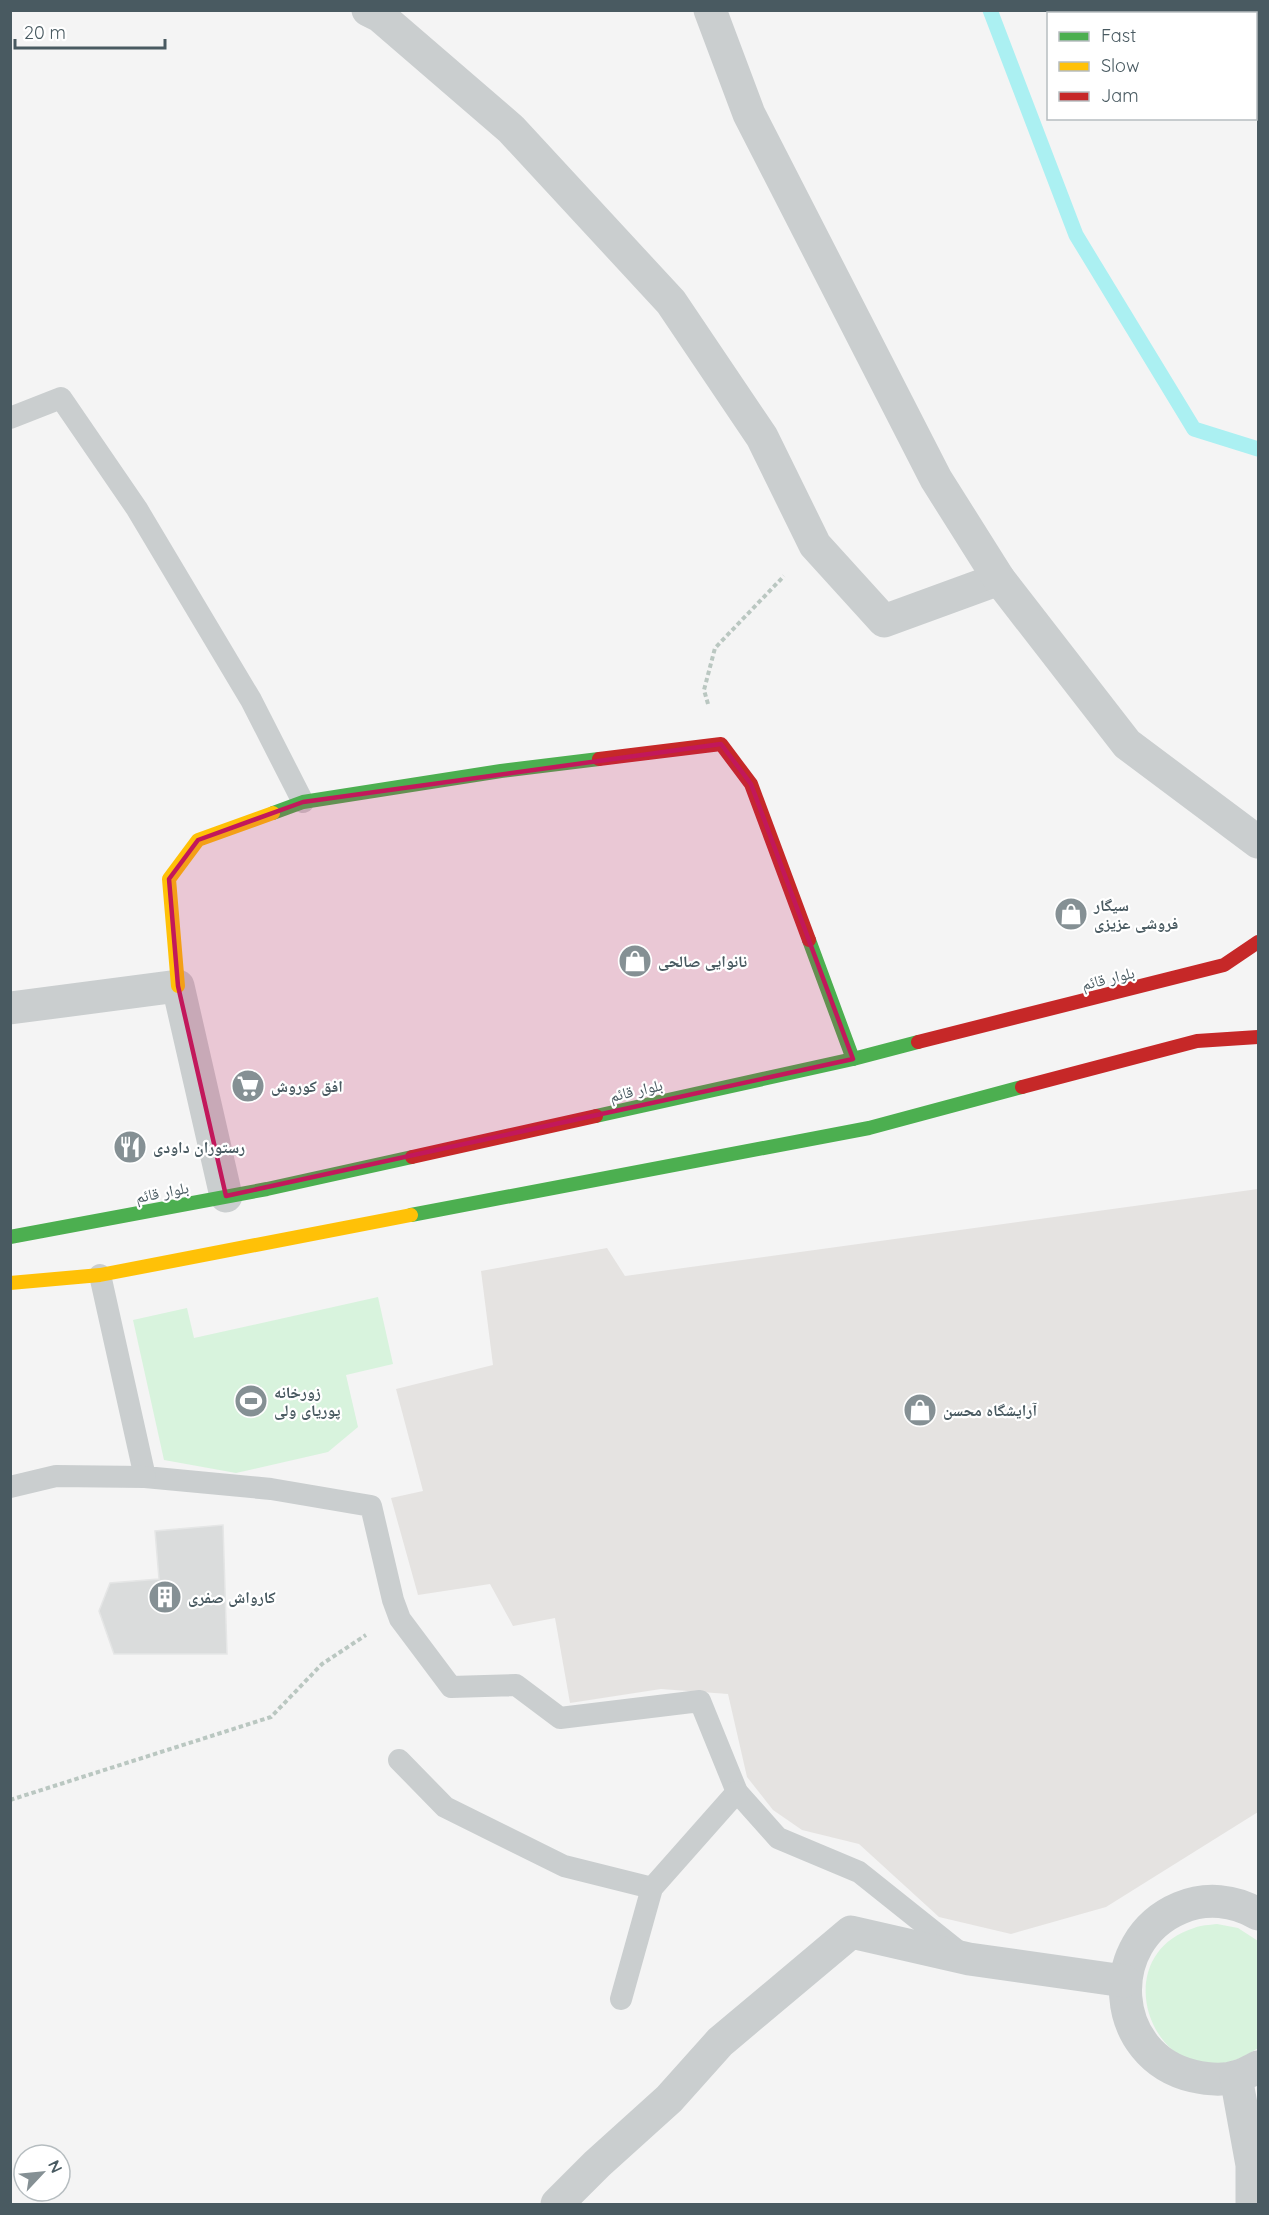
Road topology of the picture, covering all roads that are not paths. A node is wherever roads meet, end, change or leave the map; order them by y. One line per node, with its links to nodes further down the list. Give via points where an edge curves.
1 (368, 10): 4 (street, via 380,16 511,129 671,302 762,437 815,545 884,621)
2 (710, 10): 4 (street, via 754,124 936,479)
3 (10, 418): 5 (lane, via 61,398 143,519 251,700)
4 (999, 579): 6 (street, via 1127,744)
5 (303, 802): 8 (main road, via 198,840 169,879); 11 (main road, via 501,771 721,744 751,784)
6 (1258, 842)
7 (1258, 942): 11 (main road, بلوار قائم, via 1224,966)
8 (178, 986): 9 (street); 12 (street)
9 (10, 1008)
10 (1258, 1037): 14 (main road, via 1197,1041 869,1128)
11 (853, 1059): 12 (main road, بلوار قائم)
12 (226, 1196): 13 (main road, بلوار قائم)
13 (10, 1237)
14 (100, 1275): 15 (main road); 16 (lane)
15 (10, 1283)
16 (145, 1477): 17 (lane, via 56,1476); 19 (lane, via 271,1489 372,1506 400,1619 451,1687 516,1685 560,1718 700,1701)
17 (10, 1487)
18 (399, 1760): 20 (lane, via 445,1807 564,1866)
19 (737, 1792): 20 (lane); 22 (lane, via 778,1838 859,1872)
20 (652, 1887): 24 (lane)
21 (1254, 1905): 23 (street, via 1218,1900 1191,1903 1166,1914 1145,1932 1131,1955)
22 (969, 1959): 23 (street); 26 (street, via 851,1932 720,2042 669,2099)
23 (1124, 1982): 25 (street, via 1126,2010 1137,2037 1155,2059 1180,2073 1207,2079)
24 (621, 2000)
25 (1247, 2072): 27 (street)
26 (557, 2205)
27 (1252, 2205)

